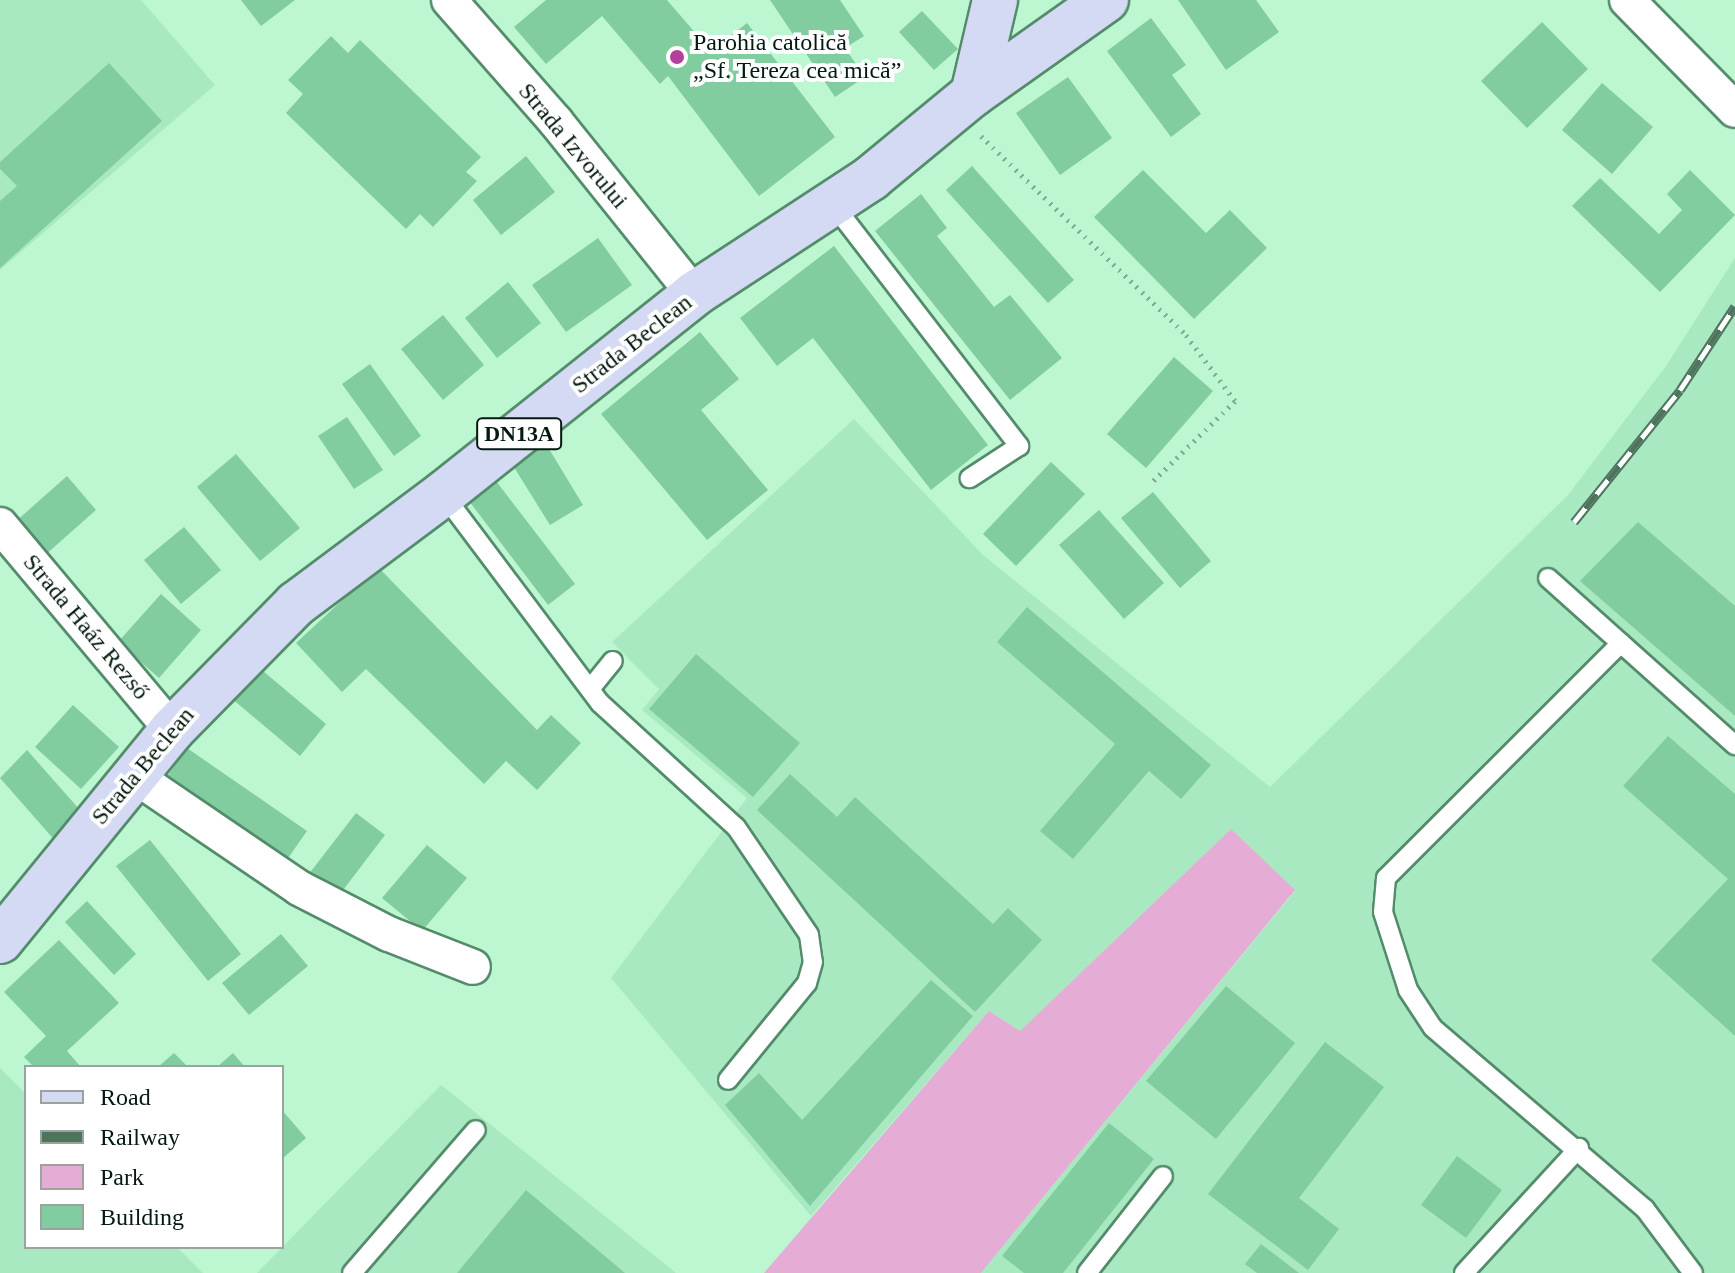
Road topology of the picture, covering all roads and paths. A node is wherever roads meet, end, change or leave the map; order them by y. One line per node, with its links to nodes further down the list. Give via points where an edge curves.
1 (449, 0): 8 (street, Strada Izvorului, via 556,122)
2 (995, 0): 5 (main road)
3 (1106, 0): 5 (main road, Strada Beclean / DN13A)
4 (1627, 0): 6 (street)
5 (965, 103): 7 (main road, Strada Beclean / DN13A); 10 (path, via 1186,335 1235,401)
6 (1735, 110)
7 (832, 203): 8 (main road, Strada Beclean / DN13A); 9 (lane, via 1019,446)
8 (694, 294): 11 (main road, Strada Beclean / DN13A)
9 (970, 478)
10 (1150, 484)
11 (443, 494): 16 (lane); 17 (main road, Strada Beclean / DN13A, via 296,604)
12 (0, 525): 17 (street, Strada Haáz Rezső)
13 (1548, 578): 14 (lane)
14 (1621, 643): 18 (lane); 24 (lane, via 1386,878 1383,912 1408,990 1433,1028)
15 (613, 661): 16 (lane)
16 (590, 689): 22 (lane, via 736,827 809,935 813,962 807,983)
17 (172, 730): 19 (main road, Strada Beclean / DN13A)
18 (1735, 745)
19 (133, 775): 20 (main road, Strada Beclean / DN13A); 21 (street, via 299,888 389,934)
20 (0, 941)
21 (473, 967)
22 (728, 1080)
23 (476, 1130): 26 (lane)
24 (1579, 1148): 28 (lane); 29 (lane, via 1645,1209)
25 (1163, 1176): 27 (lane)
26 (352, 1273)
27 (1087, 1273)
28 (1464, 1273)
29 (1693, 1273)

